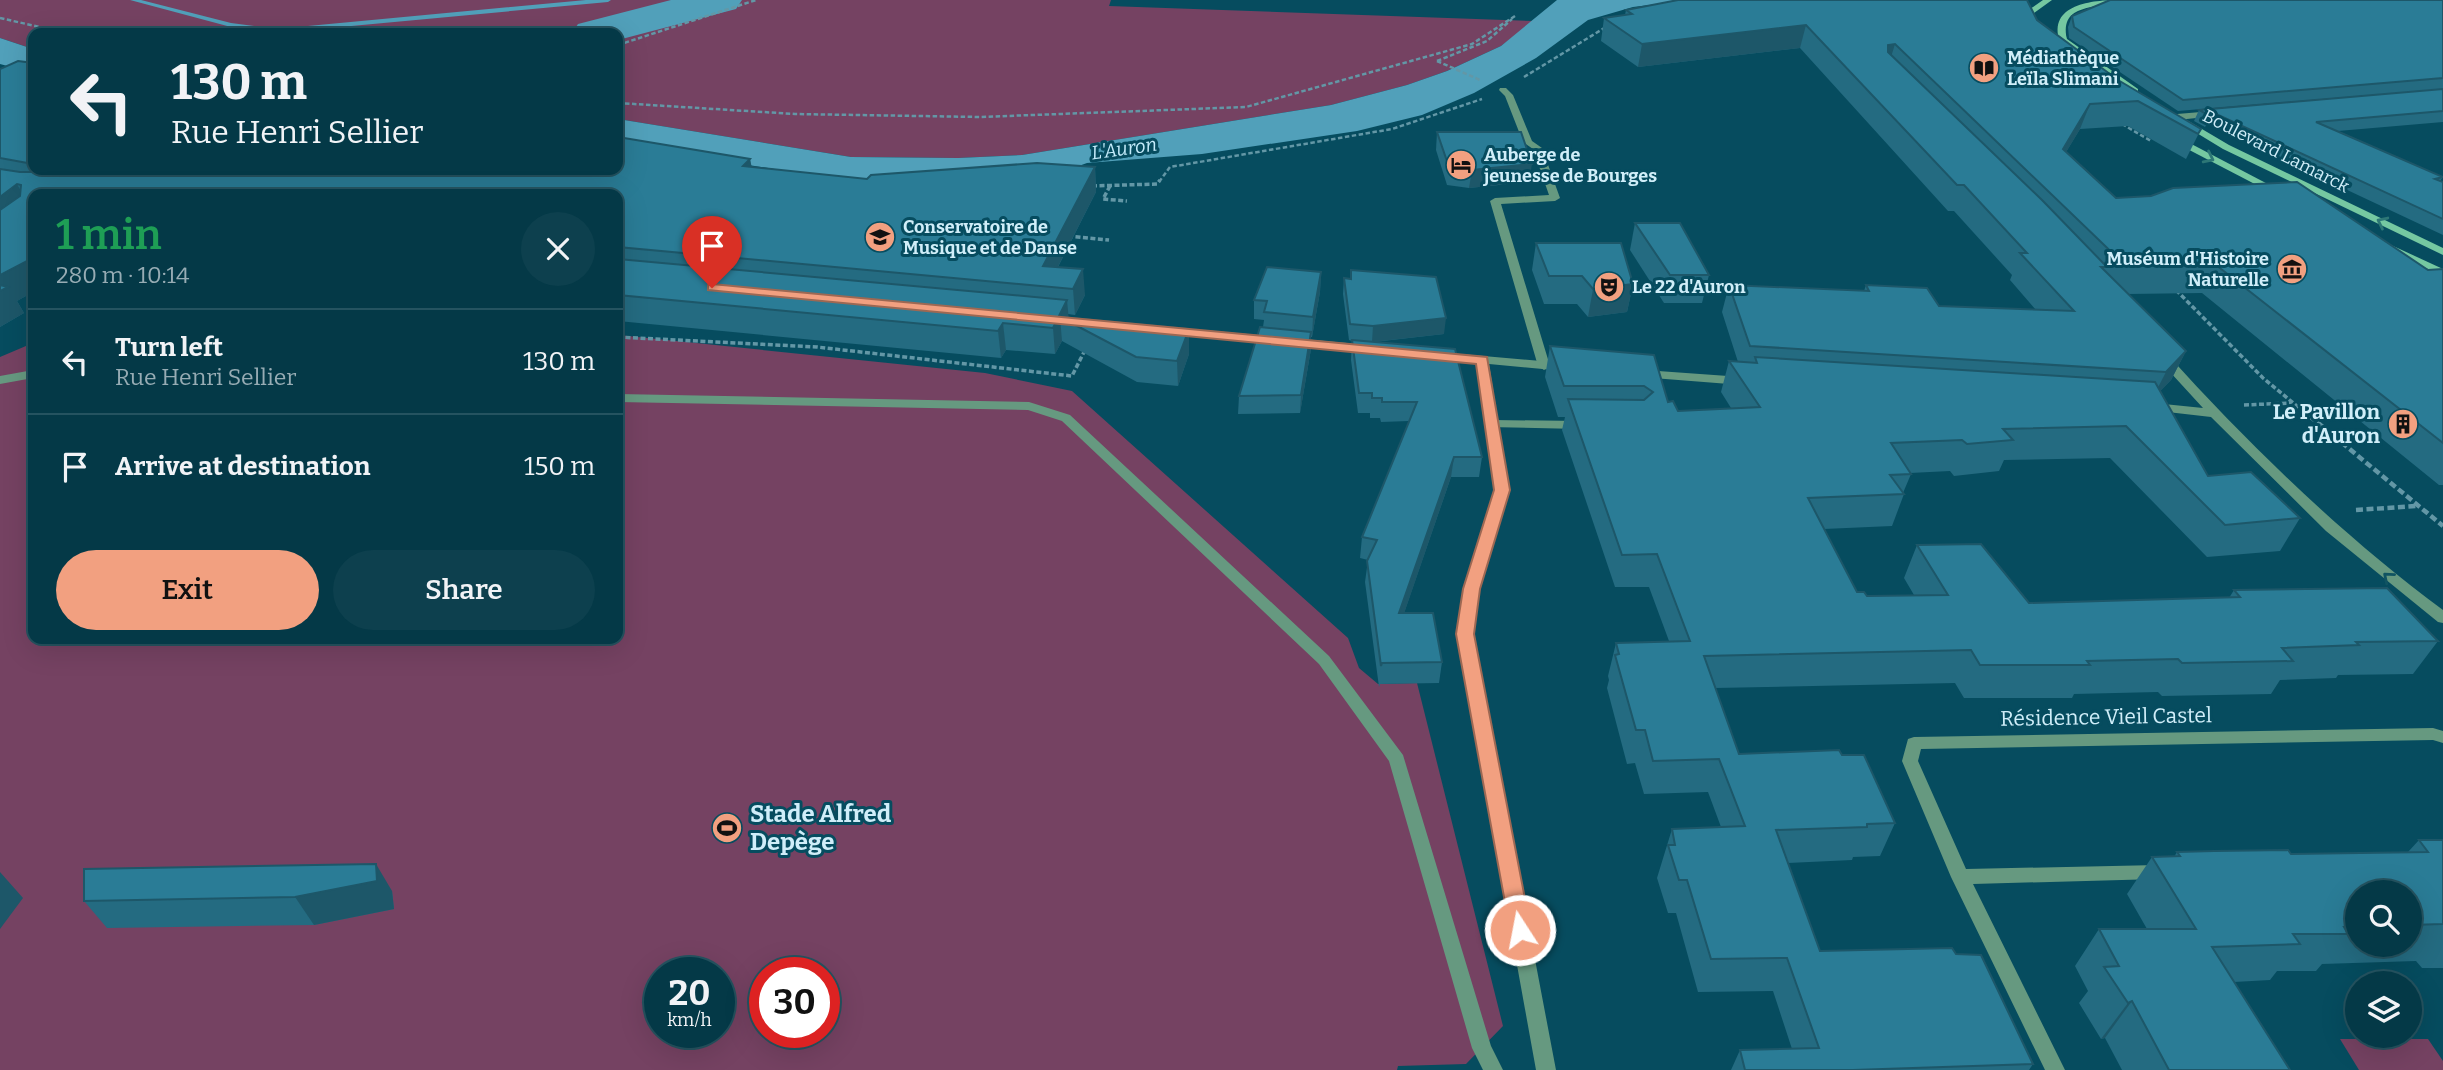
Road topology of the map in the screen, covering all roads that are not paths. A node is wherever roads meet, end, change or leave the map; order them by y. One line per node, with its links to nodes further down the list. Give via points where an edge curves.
1 (2048, 0): 3 (main road, via 2030,12 2027,29)
2 (2115, 0): 5 (main road, via 2070,12 2063,18 2060,32 2063,40)
3 (2032, 39)
4 (1503, 90): 19 (street, via 1528,142 1537,148 1555,198 1495,201)
5 (2144, 98)
6 (2166, 111): 8 (main road, Boulevard Lamarck)
7 (2227, 113): 8 (street)
8 (2176, 117): 12 (main road, Boulevard Lamarck, one-way to 8, via 2225,147)
9 (2162, 131): 10 (main road, Boulevard Lamarck, one-way to 10)
10 (2283, 194)
11 (2381, 243): 13 (main road)
12 (2443, 252)
13 (2443, 273)
14 (1156, 329): 16 (street)
15 (2151, 344): 27 (street)
16 (1384, 351)
17 (1424, 355): 18 (street)
18 (1482, 360): 19 (street); 28 (street)
19 (1544, 366): 20 (street)
20 (1583, 369)
21 (1634, 373): 24 (street)
22 (28, 375): 23 (street)
23 (0, 380)
24 (1756, 382)
25 (623, 398): 34 (street, via 1029,406 1066,418 1324,660 1397,759 1482,1048)
26 (2145, 407): 27 (street)
27 (2213, 413): 30 (street, one-way to 27, via 2316,515)
28 (1492, 424): 29 (street); 35 (street, via 1502,490 1471,589 1465,634)
29 (1600, 425)
30 (2443, 618)
31 (2443, 737): 33 (street, Résidence Vieil Castel, via 1914,743 1910,761)
32 (2181, 871): 33 (street)
33 (1961, 877): 36 (street, Résidence Vieil Castel)
34 (1493, 1070)
35 (1546, 1070)
36 (2056, 1070)

